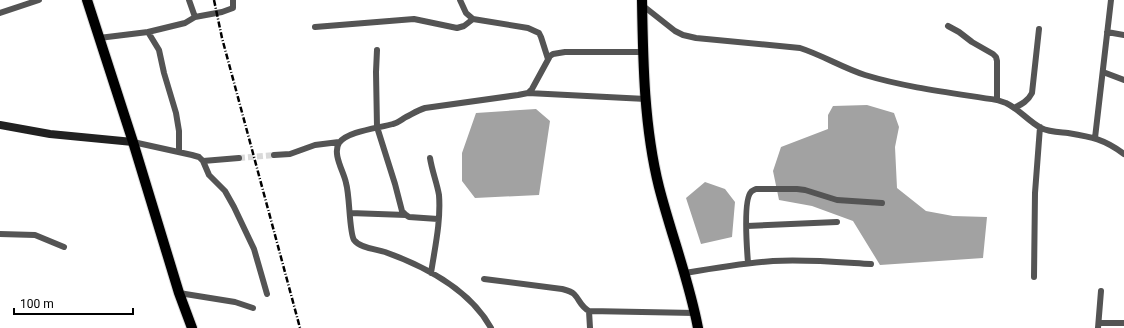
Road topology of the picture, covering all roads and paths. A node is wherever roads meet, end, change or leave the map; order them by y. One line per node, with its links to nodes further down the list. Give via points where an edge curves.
1 (39, 0): 8 (street)
2 (87, 0): 17 (main road)
3 (189, 0): 9 (street)
4 (233, 0): 9 (street, via 233,8)
5 (460, 0): 10 (street, via 466,13)
6 (1111, 0): 15 (street)
7 (642, 2): 19 (main road); 25 (street, via 683,35 800,48 864,75)
8 (0, 13)
9 (195, 17): 14 (street, via 185,23)
10 (473, 19): 11 (street, via 457,28 414,19); 20 (street, via 511,25 539,33)
11 (316, 26)
12 (948, 26): 25 (street, via 993,54 998,61)
13 (1039, 29): 26 (street, via 1032,93 1030,98)
14 (148, 32): 17 (street); 33 (street, via 159,50 176,113)
15 (1107, 32): 16 (street); 21 (street)
16 (1124, 35)
17 (99, 38): 31 (main road)
18 (377, 50): 28 (street)
19 (643, 52): 20 (street, via 565,52 553,54); 24 (main road)
20 (548, 59): 23 (street, via 536,84)
21 (1103, 72): 22 (street); 30 (street)
22 (1124, 80)
23 (528, 93): 24 (street); 28 (street, via 425,108 398,122)
24 (646, 99): 50 (main road, via 659,187)
25 (997, 100): 26 (street)
26 (1014, 108): 29 (street)
27 (0, 125): 31 (main road, via 50,134)
28 (378, 127): 32 (street, via 354,133); 41 (street, via 402,212)
29 (1040, 127): 30 (street, via 1049,131); 51 (street)
30 (1096, 138): 34 (street)
31 (133, 142): 33 (street); 54 (main road)
32 (339, 142): 35 (street, via 315,145 290,154); 40 (street, via 337,156 348,191)
33 (179, 152): 38 (street, via 199,157)
34 (1124, 154)
35 (274, 155)
36 (239, 158): 38 (street)
37 (430, 158): 42 (street, via 438,193)
38 (203, 161): 55 (street, via 209,175 225,191 247,234)
39 (882, 203): 44 (street, via 837,200 797,189 756,189 751,191 748,197)
40 (350, 213): 41 (street); 49 (street, via 351,232 359,244)
41 (406, 216): 42 (street)
42 (438, 219): 49 (street)
43 (837, 222): 44 (street)
44 (747, 226): 47 (street)
45 (0, 234): 46 (street, via 35,235)
46 (64, 247)
47 (748, 263): 48 (street, via 801,261); 50 (street)
48 (871, 264)
49 (431, 273): 62 (street, via 440,277 478,309)
50 (685, 273): 58 (main road)
51 (1034, 277)
52 (484, 279): 57 (street, via 562,289 573,293)
53 (1101, 291): 60 (street)
54 (179, 293): 56 (street, via 235,302); 61 (main road)
55 (267, 294)
56 (253, 308)
57 (588, 311): 58 (street); 63 (street)
58 (695, 313): 64 (main road)
59 (1124, 323): 60 (street)
60 (1098, 325)
61 (192, 328)
62 (491, 328)
63 (590, 328)
64 (698, 328)

